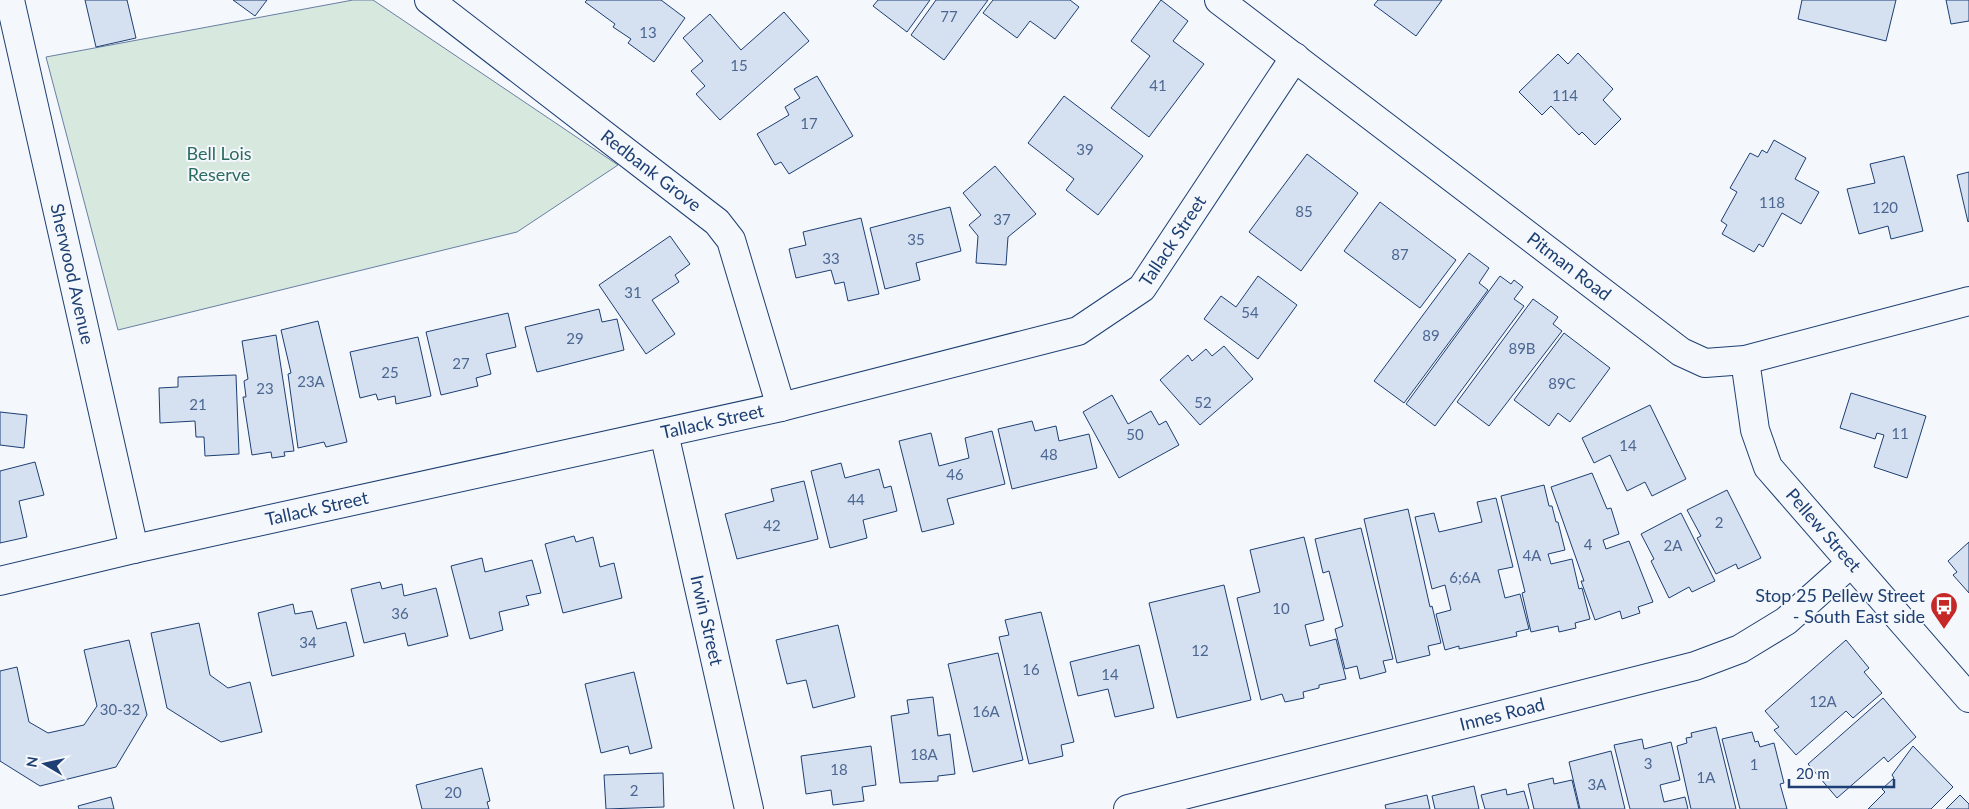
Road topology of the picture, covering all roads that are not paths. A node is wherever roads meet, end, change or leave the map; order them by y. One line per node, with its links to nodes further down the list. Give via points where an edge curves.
1 (10, 0): 9 (street, Sherwood Avenue)
2 (429, 0): 7 (street, Redbank Grove, via 718,222 731,240)
3 (1219, 0): 4 (street, Pitman Road)
4 (1295, 57): 6 (street, Pitman Road, via 1681,352 1705,363); 7 (street, Tallack Street, via 1142,288 1078,331)
5 (1969, 301): 6 (street, Pitman Road)
6 (1745, 360): 10 (street, Pellew Street, via 1754,430 1768,467)
7 (781, 407): 8 (street, Tallack Street)
8 (664, 434): 9 (street, Tallack Street); 13 (street, Irwin Street)
9 (134, 549): 11 (street, Tallack Street)
10 (1851, 564): 12 (street, Pellew Street); 14 (street, Innes Road, via 1786,621 1740,649 1695,666)
11 (0, 581)
12 (1969, 698)
13 (749, 809)
14 (1128, 809)

